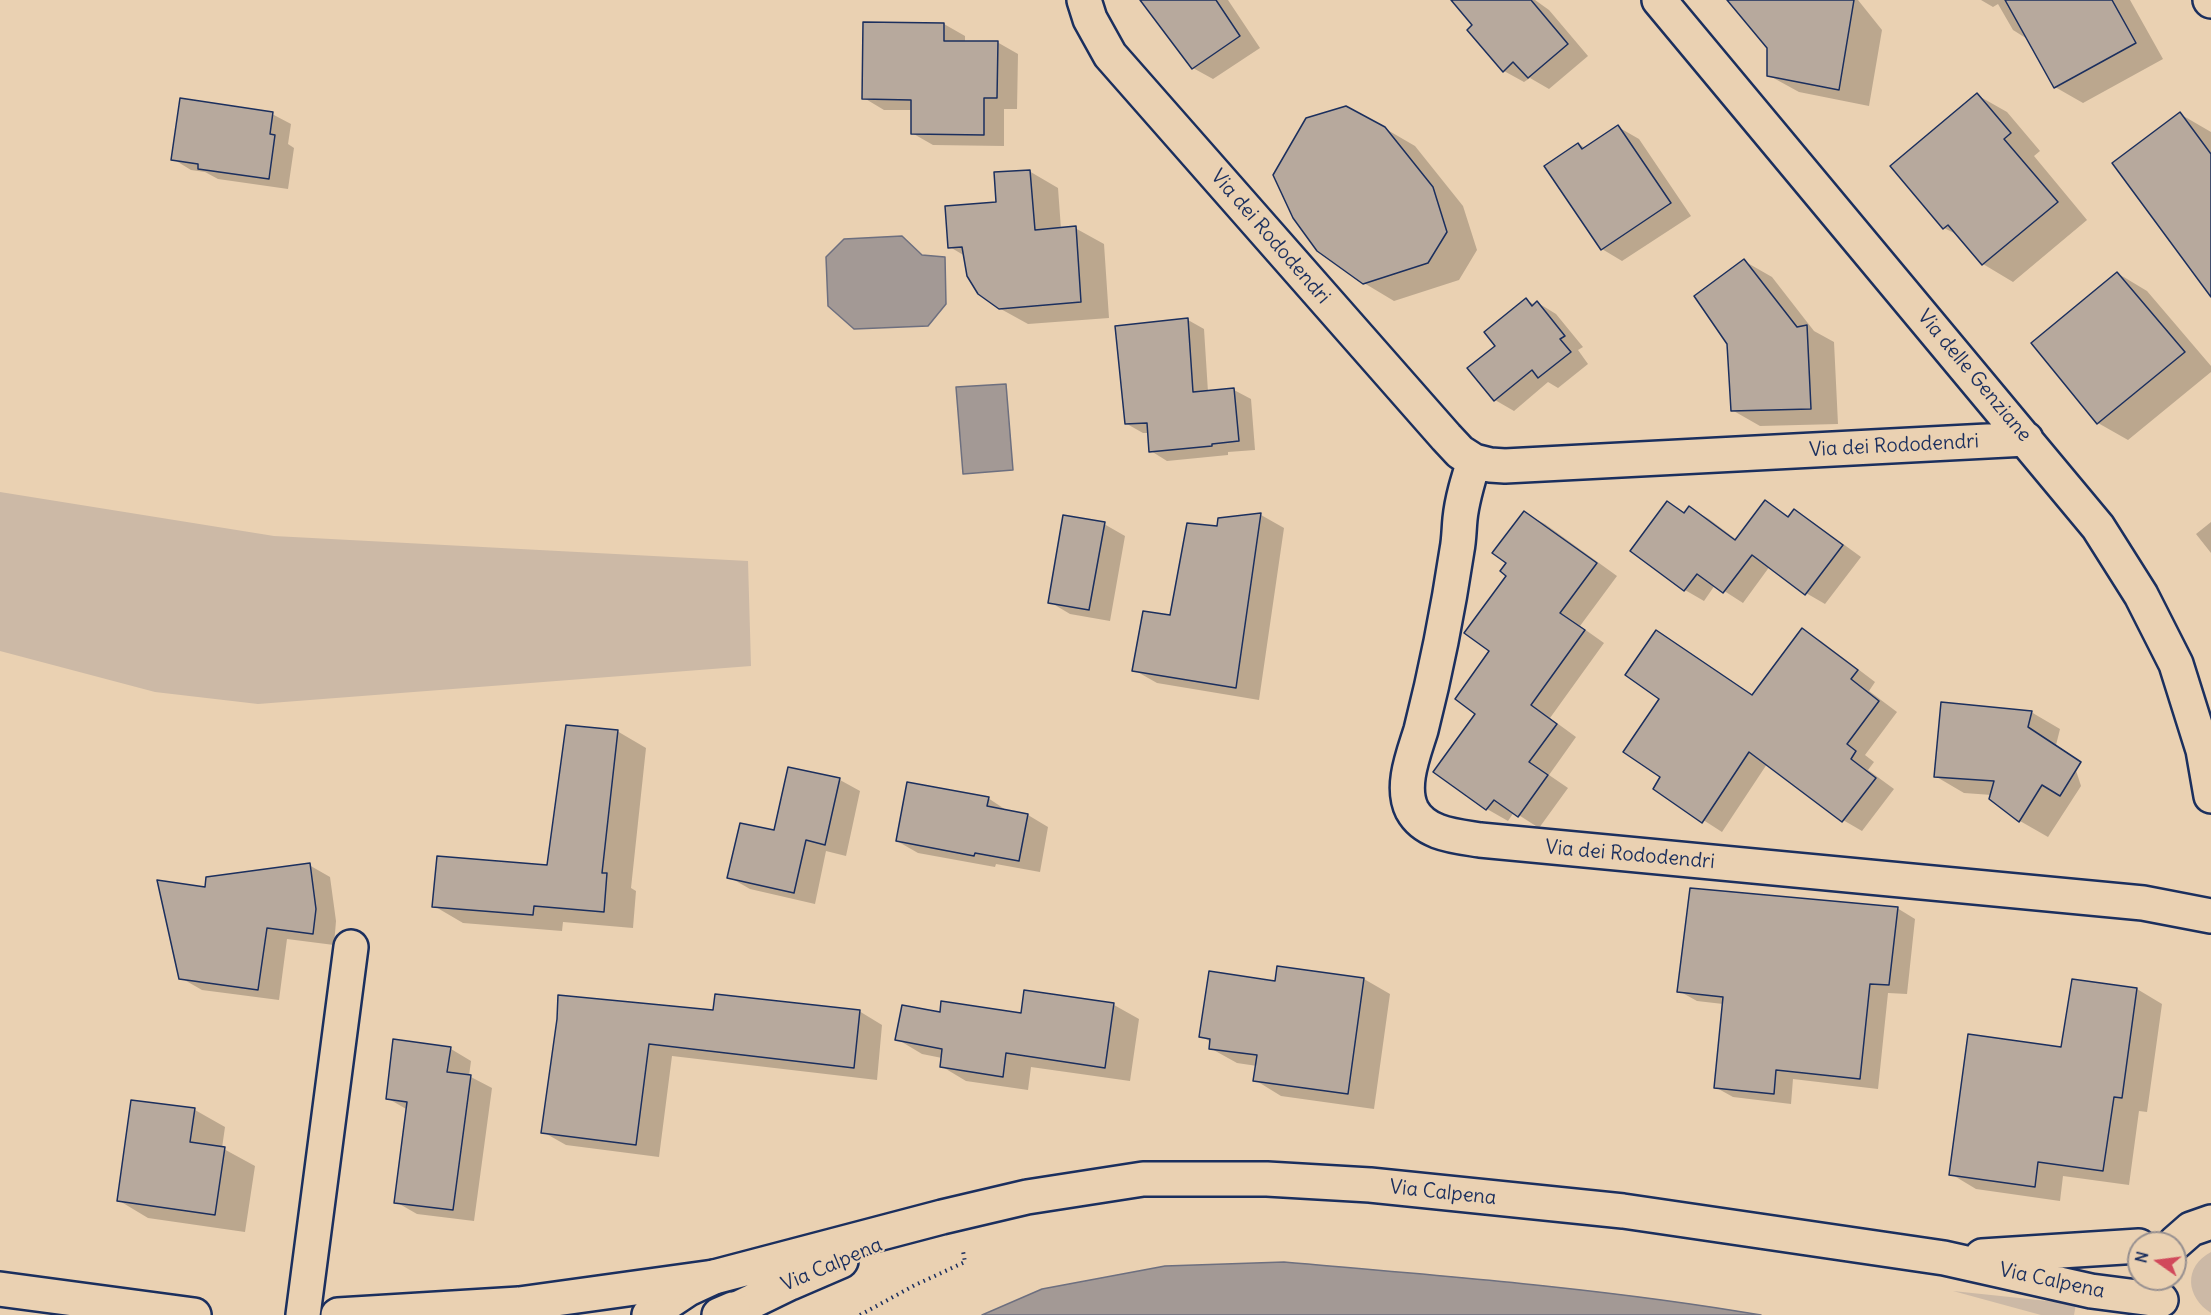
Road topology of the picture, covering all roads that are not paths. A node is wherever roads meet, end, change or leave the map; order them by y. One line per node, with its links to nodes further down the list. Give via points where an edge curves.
1 (1084, 0): 4 (street, Via dei Rododendri, via 1110,55 1446,437)
2 (1659, 0): 3 (street, Via delle Genziane)
3 (2026, 439): 4 (street, Via dei Rododendri, via 1505,466); 5 (street, Via delle Genziane, via 2098,527 2141,595 2176,664 2203,750)
4 (1474, 461): 6 (street, Via dei Rododendri, via 1463,501 1444,624 1409,774 1408,797 1424,825 1453,836 1480,840 2143,903)
5 (2211, 796)
6 (2211, 916)
7 (351, 947): 19 (street)
8 (942, 1217): 12 (street, Via Calpena, via 1028,1197 1143,1179 1267,1179 1370,1185 1623,1211); 13 (street, Via Calpena); 17 (street, Via Calpena)
9 (2211, 1222): 10 (street)
10 (2187, 1232)
11 (2127, 1247): 12 (street, Via Calpena)
12 (1944, 1258): 15 (street, Via Calpena, via 2091,1291)
13 (714, 1277): 16 (street); 21 (street)
14 (0, 1289): 18 (street)
15 (2163, 1298)
16 (448, 1312): 20 (street)
17 (725, 1313)
18 (194, 1315)
19 (303, 1315)
20 (338, 1315)
21 (649, 1315)

